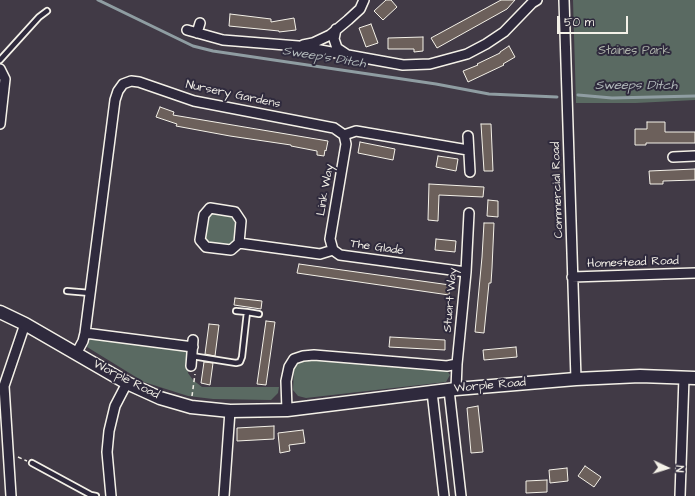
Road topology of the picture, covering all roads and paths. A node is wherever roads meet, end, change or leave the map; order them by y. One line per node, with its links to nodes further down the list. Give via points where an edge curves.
1 (364, 0): 6 (street, via 360,9)
2 (537, 0): 10 (street, via 504,32 468,54 446,61 403,65)
3 (564, 0): 25 (street, Commercial Road)
4 (46, 11): 11 (lane)
5 (200, 23): 8 (street)
6 (336, 29): 9 (street, via 330,35 313,43); 10 (street, via 334,39 337,48)
7 (187, 30): 8 (street)
8 (197, 33): 9 (street, via 223,40)
9 (298, 46): 10 (street)
10 (347, 55)
11 (0, 60)
12 (0, 69): 13 (street, via 6,79)
13 (0, 124)
14 (344, 135): 16 (street, via 356,131); 22 (street, Link Way, via 346,144 330,239); 27 (street, Nursery Gardens, via 334,128 194,101 139,82 123,84 115,100)
15 (468, 136): 16 (street)
16 (468, 150): 19 (street)
17 (695, 156): 18 (street)
18 (673, 157)
19 (470, 172)
20 (469, 213): 23 (street, Stuart Way)
21 (239, 243): 21 (street, The Glade, via 231,250 206,247 200,240 204,215 210,208 235,212 241,221); 22 (street, The Glade, via 320,254)
22 (333, 250): 23 (street, The Glade, via 340,255)
23 (466, 272): 36 (street, Stuart Way)
24 (695, 272): 25 (street, Homestead Road)
25 (572, 277): 39 (street, Commercial Road)
26 (67, 291): 27 (lane)
27 (90, 293): 33 (street, Nursery Gardens)
28 (236, 311): 30 (lane)
29 (0, 312): 32 (street, Worple Road)
30 (248, 312): 31 (lane); 34 (lane, via 240,362 236,363)
31 (259, 314)
32 (25, 324): 35 (street, Worple Road); 46 (street, via 4,386)
33 (85, 333): 34 (street); 35 (street, Nursery Gardens)
34 (193, 348): 37 (street)
35 (76, 354): 40 (street, Worple Road)
36 (457, 364): 41 (street, Stuart Way); 44 (street, Worple Road, via 439,366 303,356 294,359 289,367 286,381)
37 (191, 366): 43 (path, via 196,367)
38 (689, 378): 39 (street, Worple Road, via 640,376); 54 (street)
39 (576, 379): 41 (street, Worple Road)
40 (127, 383): 43 (street, Worple Road, via 160,398); 50 (street, via 115,406 109,430 107,452)
41 (452, 389): 42 (street, Worple Road); 53 (street, Stuart Way)
42 (432, 392): 44 (street, Worple Road); 52 (street)
43 (191, 407): 45 (street, Worple Road)
44 (287, 410): 45 (street, Worple Road)
45 (230, 411): 51 (street)
46 (8, 457): 47 (path, via 18,457); 48 (street)
47 (32, 463): 49 (lane)
48 (11, 496)
49 (96, 496)
50 (111, 496)
51 (224, 496)
52 (444, 496)
53 (461, 496)
54 (680, 496)

